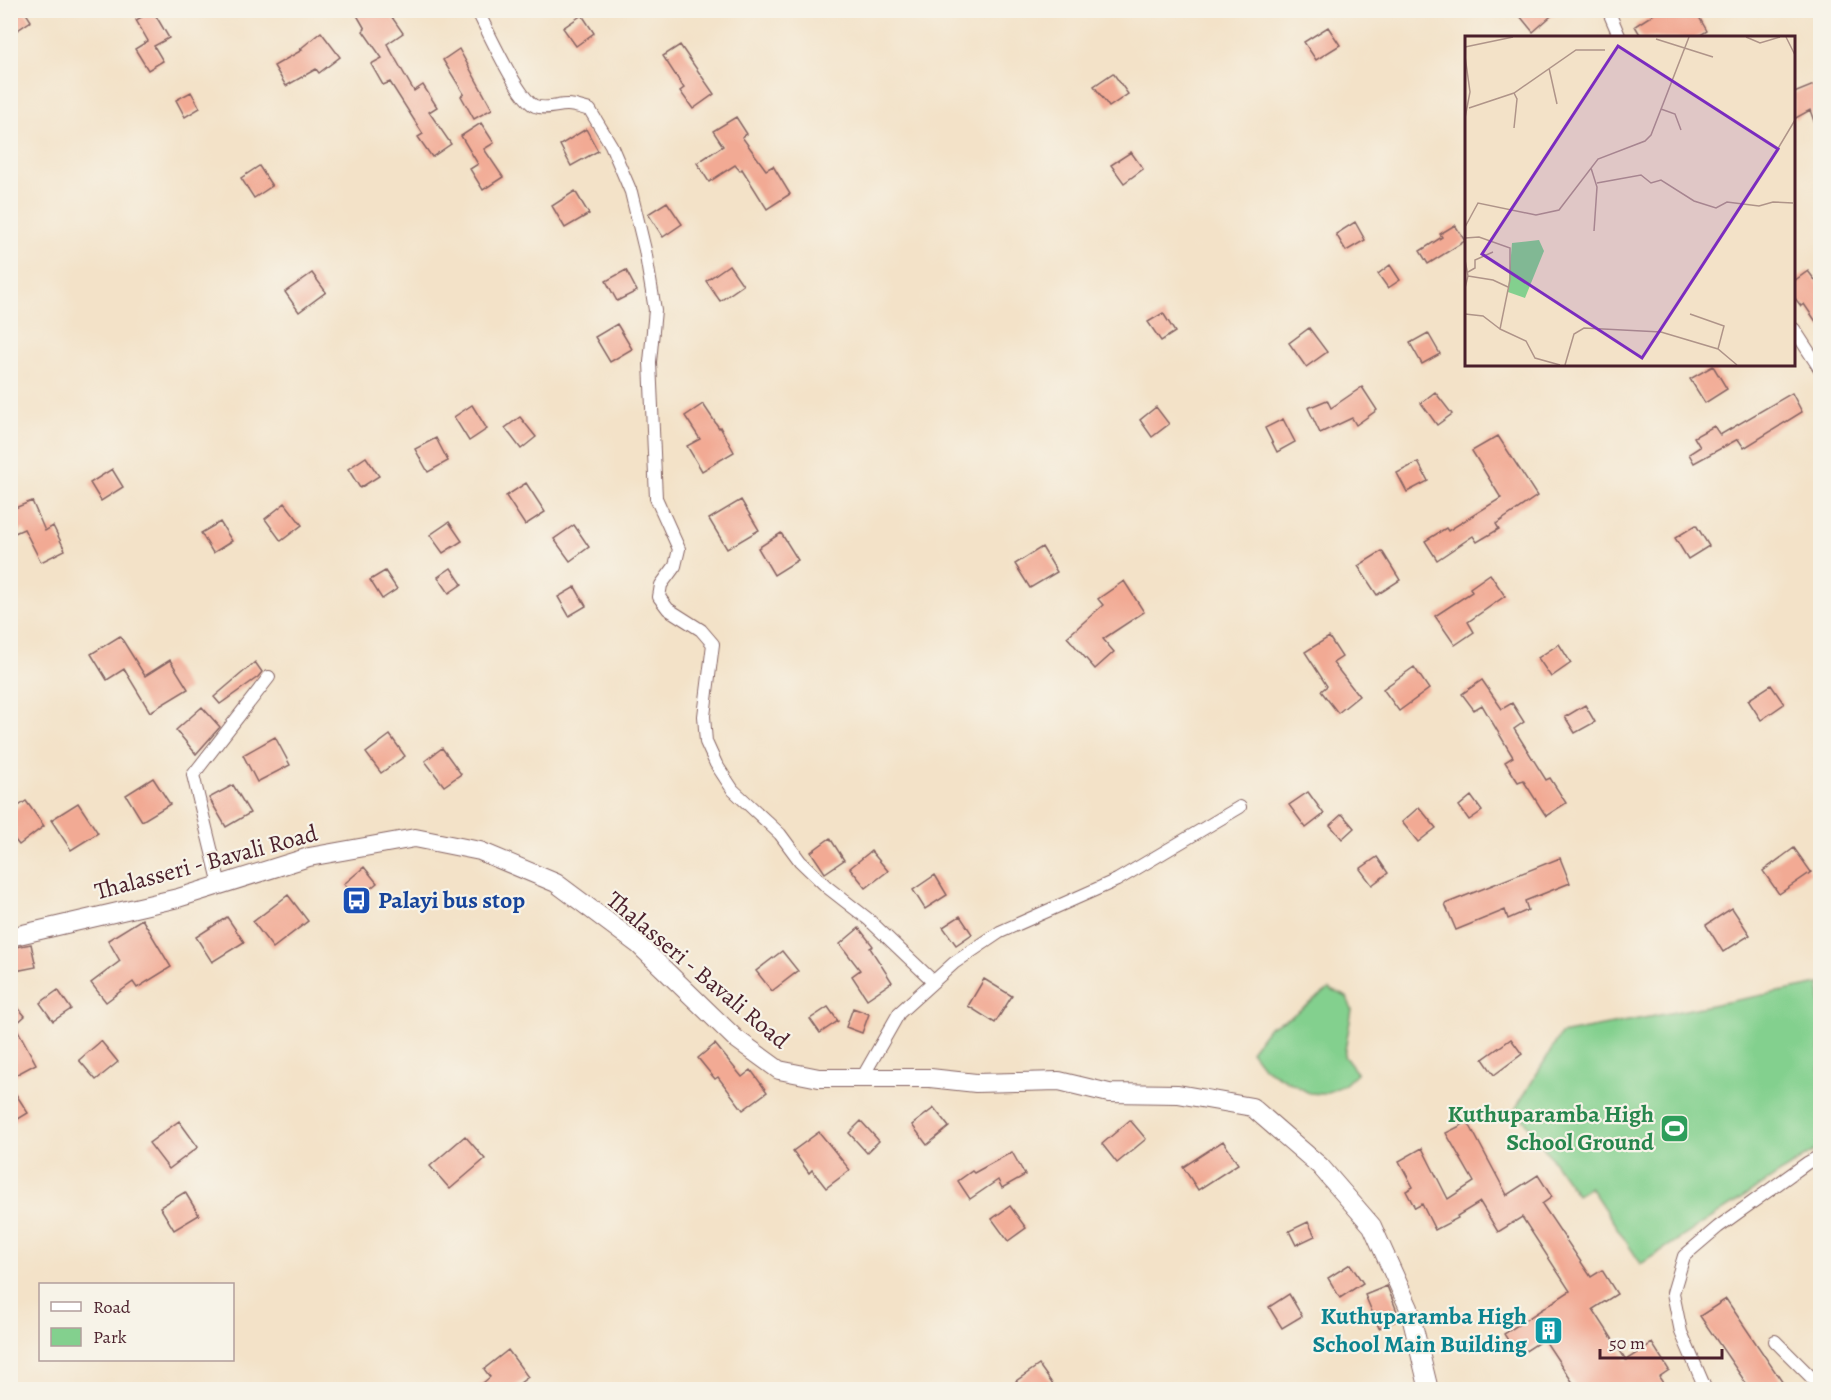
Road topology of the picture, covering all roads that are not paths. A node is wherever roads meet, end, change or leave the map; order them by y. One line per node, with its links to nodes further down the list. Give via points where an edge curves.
1 (477, 10): 10 (street, via 528,102 537,107 564,105 590,110 611,145 631,192 655,310 650,362 656,498 679,549 659,597 668,609 701,630 713,644 704,716 706,742 716,764 733,790 780,834 800,861)
2 (1608, 10): 3 (street)
3 (1619, 36)
4 (1795, 330): 5 (street)
5 (1821, 369)
6 (269, 677): 8 (street, via 193,775)
7 (1240, 807): 10 (street, via 1117,880 1000,932)
8 (220, 885): 9 (main road, Thalasseri - Bavali Road); 11 (main road, Thalasseri - Bavali Road, via 309,857 415,838 480,851 556,883 639,945 735,1038 779,1070 819,1078)
9 (10, 937)
10 (933, 981): 11 (street, via 898,1013)
11 (862, 1078): 15 (main road, Thalasseri - Bavali Road, via 976,1083 1059,1081 1109,1093 1178,1094 1252,1107 1320,1166 1372,1226 1409,1308)
12 (1821, 1156): 16 (street, via 1718,1227 1684,1256 1673,1293 1681,1332)
13 (1775, 1341): 14 (street)
14 (1821, 1386)
15 (1429, 1389)
16 (1706, 1389)

